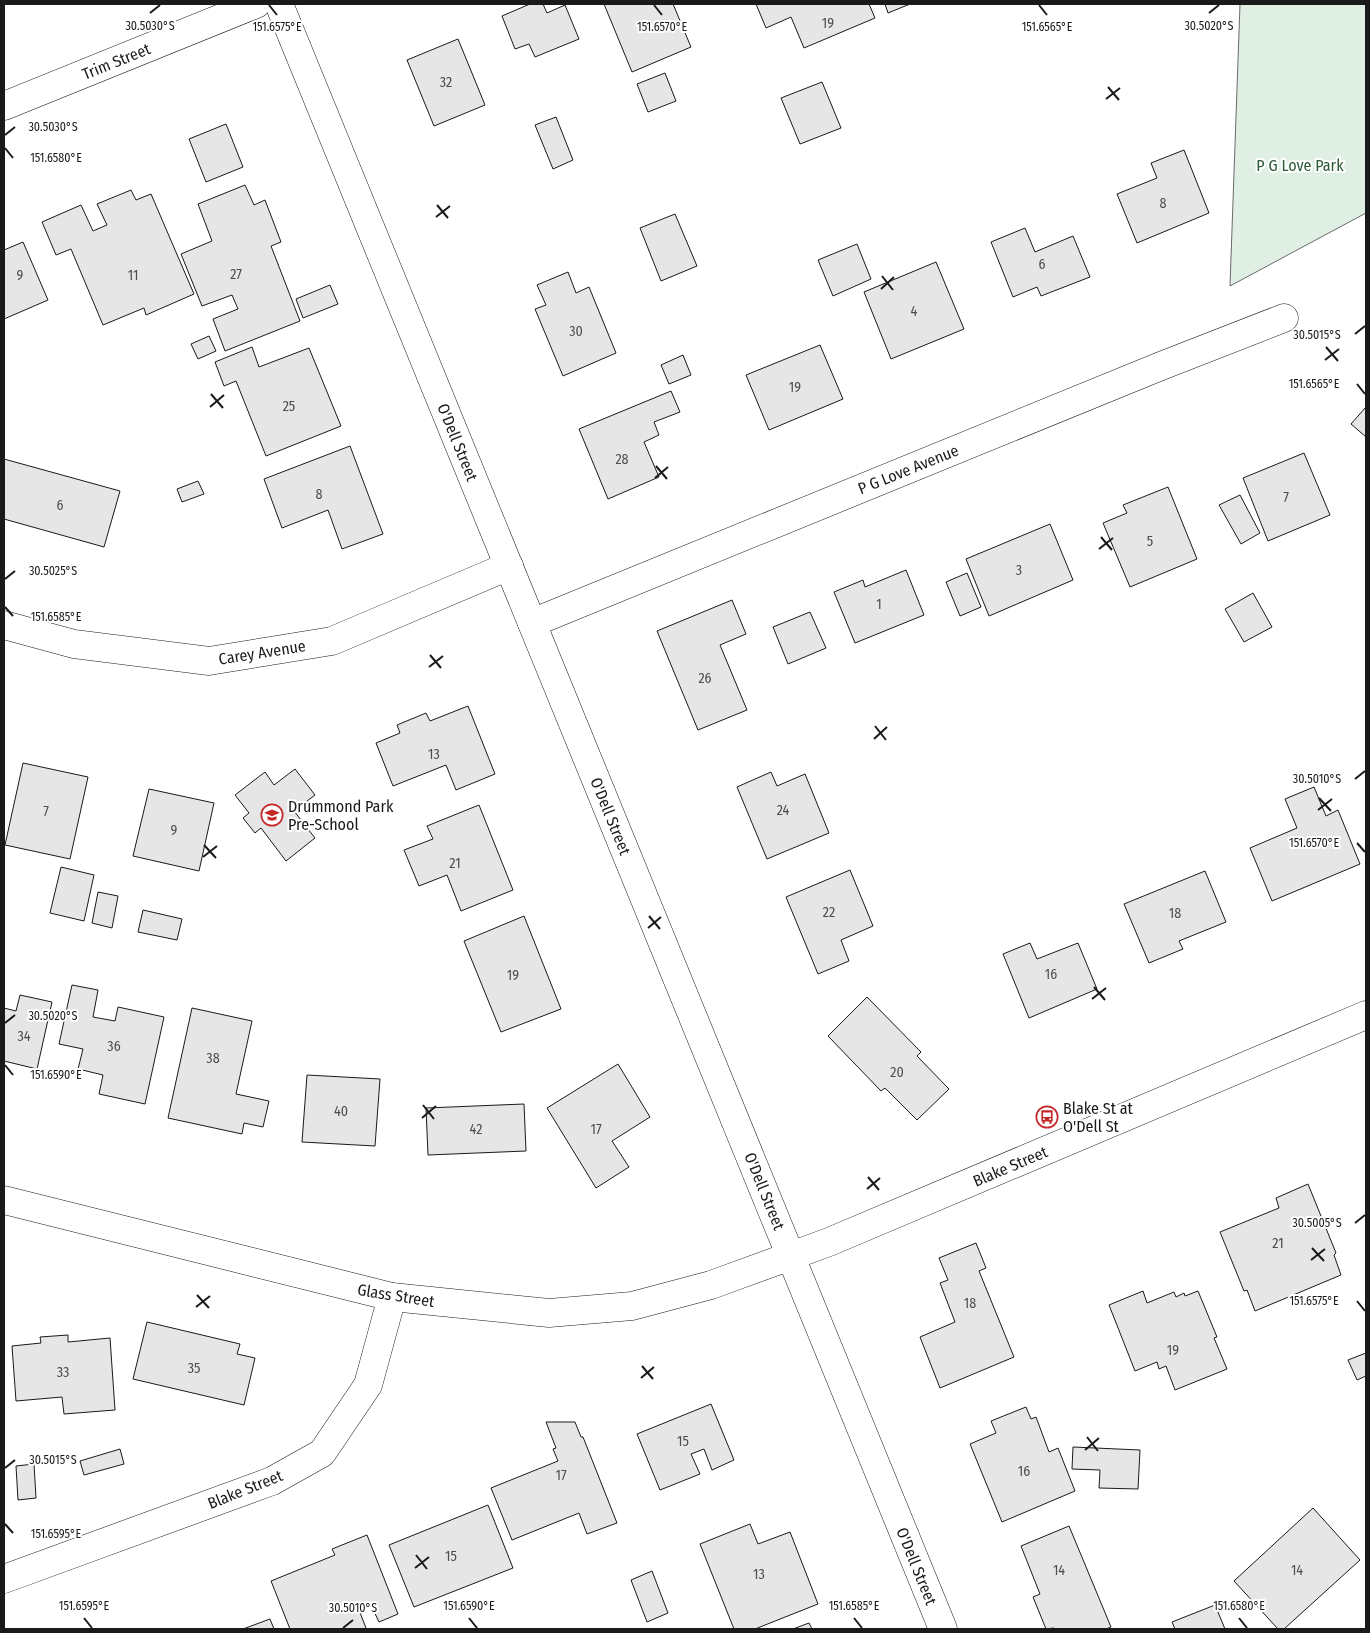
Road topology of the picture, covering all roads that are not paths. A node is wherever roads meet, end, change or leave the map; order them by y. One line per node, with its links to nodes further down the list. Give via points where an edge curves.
1 (256, 4): 3 (street, Trim Street)
2 (279, 4): 5 (street, O'Dell Street)
3 (4, 106)
4 (1284, 318): 6 (street, P G Love Avenue)
5 (509, 566): 6 (street, O'Dell Street); 7 (street, Carey Avenue, via 332,641 210,661 74,644)
6 (532, 623): 10 (street, O'Dell Street)
7 (4, 625)
8 (1366, 1015): 10 (street, Blake Street, via 844,1236)
9 (4, 1200): 11 (street, Glass Street)
10 (791, 1255): 11 (street, Glass Street, via 711,1284 632,1306 549,1314); 13 (street, O'Dell Street)
11 (392, 1297): 12 (street, Blake Street, via 368,1385 322,1453 272,1481)
12 (4, 1579)
13 (943, 1629)

